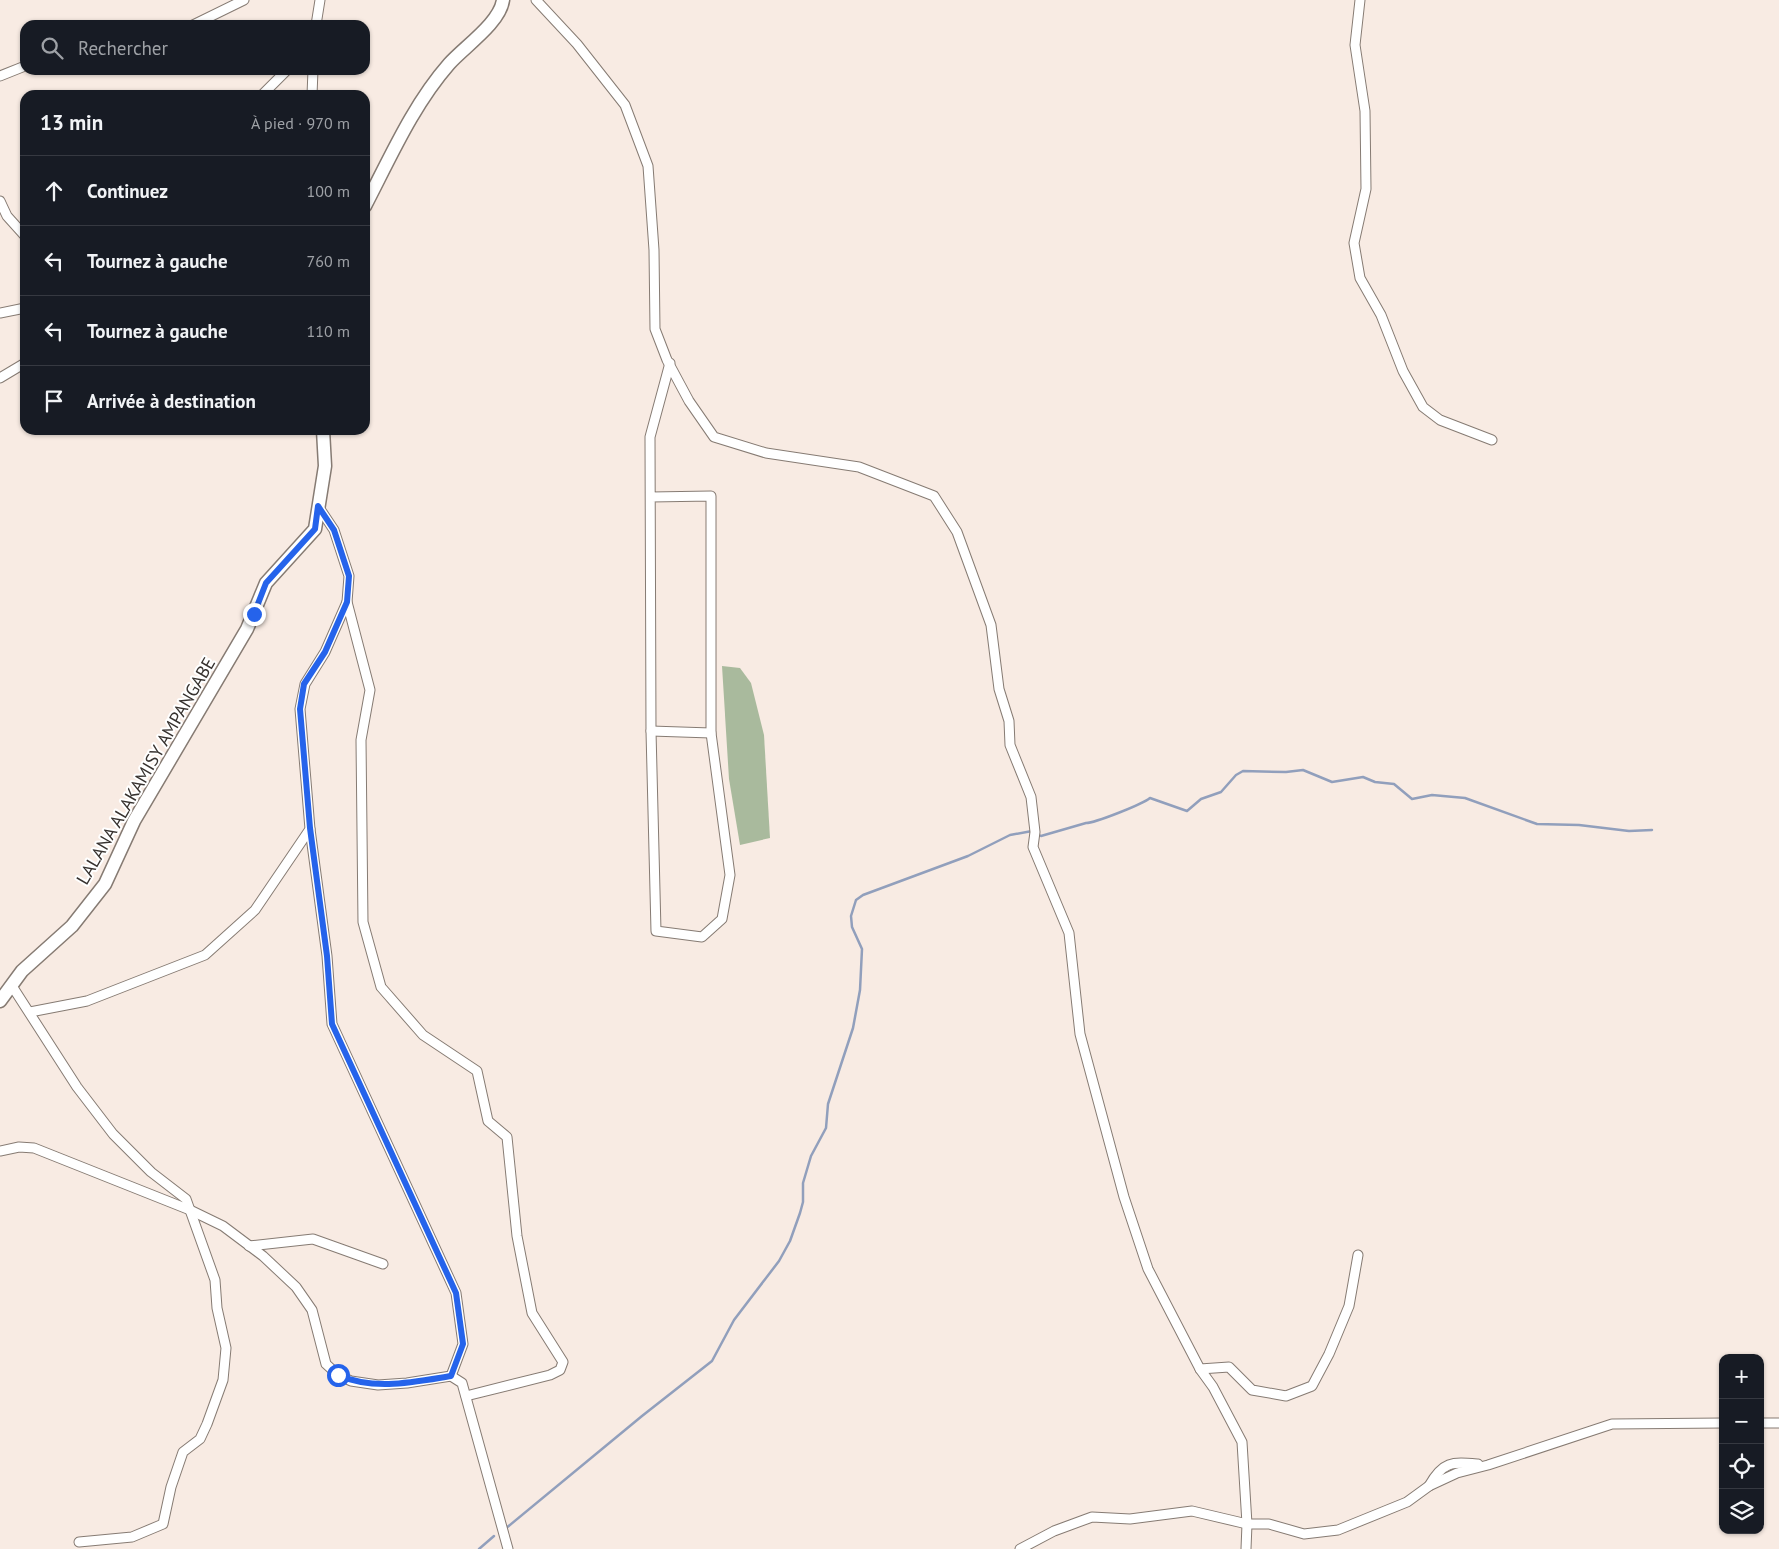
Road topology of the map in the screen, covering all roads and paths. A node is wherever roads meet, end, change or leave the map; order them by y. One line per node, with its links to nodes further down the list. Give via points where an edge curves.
1 (244, 0): 6 (street)
2 (320, 0): 7 (street)
3 (503, 0): 14 (street, via 486,29 449,63 420,102)
4 (536, 0): 19 (street, via 577,44 625,105 648,166 655,328)
5 (1360, 0): 23 (street, via 1355,45 1364,111 1366,189 1354,243 1360,278 1381,315 1403,371 1423,407 1440,420)
6 (203, 20)
7 (317, 20)
8 (20, 68): 11 (street)
9 (282, 75): 12 (street)
10 (313, 75): 13 (street)
11 (0, 76)
12 (267, 90)
13 (312, 90)
14 (370, 197)
15 (0, 201): 16 (street, via 7,216)
16 (20, 230)
17 (20, 309): 18 (street)
18 (0, 312)
19 (670, 364): 24 (street, via 650,437); 38 (street, via 689,401 714,436 766,453 859,467 909,486 934,496 957,532 991,625 1000,689 1009,722 1010,745 1031,797 1035,832 1033,847 1069,933 1080,1034 1124,1197 1148,1269)
20 (20, 366): 21 (street)
21 (0, 378)
22 (323, 435): 25 (street, LALANA ALAKAMISY AMPANGABE, via 325,466)
23 (1492, 440)
24 (651, 497): 27 (street); 28 (street, via 712,496)
25 (318, 506): 26 (street, via 334,530 349,576); 30 (street, LALANA ALAKAMISY AMPANGABE, via 315,529 266,583 247,629 134,821 105,884 72,926 22,972)
26 (347, 602): 29 (street, via 325,652 304,684 300,709); 40 (street, via 370,690 361,740 363,922 381,987 423,1035 477,1071 488,1121 507,1137 518,1236 532,1313 563,1362 560,1370 550,1375)
27 (652, 731): 28 (street); 28 (street, via 656,931 702,937 722,919 730,875)
28 (711, 733)
29 (310, 828): 32 (street, via 255,910 205,955 87,1001); 39 (street, via 327,956 332,1024 456,1293 463,1344)
30 (12, 986): 31 (street, LALANA ALAKAMISY AMPANGABE); 32 (street)
31 (0, 1001)
32 (30, 1012): 34 (street, via 77,1087 112,1134 186,1200)
33 (0, 1151): 34 (street, via 34,1148)
34 (190, 1210): 35 (street, via 223,1226); 45 (street, via 216,1280 217,1308 226,1348 223,1380 200,1439 183,1452 163,1524 132,1537)
35 (249, 1246): 37 (street, via 313,1239); 39 (street, via 296,1287 312,1310 326,1364 338,1375 351,1381 378,1385)
36 (1358, 1255): 38 (street, via 1349,1306 1312,1386 1286,1396 1252,1390 1229,1367)
37 (383, 1264)
38 (1200, 1369): 44 (street, via 1242,1442)
39 (451, 1376): 40 (street, via 462,1383)
40 (466, 1396): 46 (street)
41 (1719, 1423): 44 (street, via 1612,1424 1456,1473 1429,1486 1407,1502 1338,1530 1304,1534 1269,1524)
42 (1764, 1423): 43 (street)
43 (1779, 1423)
44 (1247, 1524): 47 (street, via 1192,1511 1130,1519 1092,1517 1054,1531); 48 (street)
45 (79, 1542)
46 (508, 1549)
47 (1020, 1549)
48 (1246, 1549)

